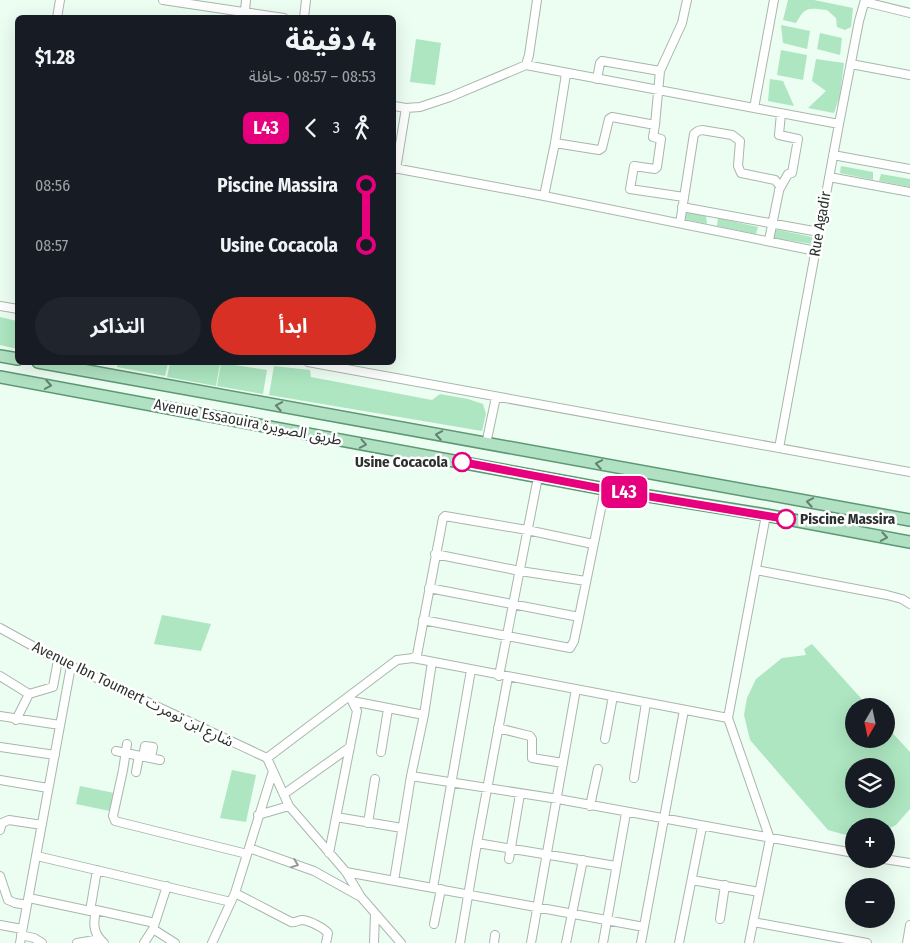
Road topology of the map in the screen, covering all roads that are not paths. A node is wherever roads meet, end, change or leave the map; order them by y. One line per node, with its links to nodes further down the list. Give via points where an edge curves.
1 (60, 0): 11 (street)
2 (163, 0): 9 (street)
3 (246, 0): 9 (street)
4 (306, 0): 13 (street)
5 (537, 0): 15 (street)
6 (687, 0): 16 (street, via 682,23)
7 (774, 0): 23 (street)
8 (866, 1): 10 (street); 14 (street, Rue Agadir)
9 (244, 11): 12 (street)
10 (910, 13)
11 (58, 15)
12 (267, 15)
13 (304, 15)
14 (850, 64): 18 (street); 25 (street, Rue Agadir)
15 (526, 65): 17 (street); 22 (street, via 450,97)
16 (660, 71): 19 (street, via 602,60); 20 (street)
17 (566, 74): 19 (street); 27 (street)
18 (910, 75)
19 (597, 79): 20 (street)
20 (660, 89): 23 (street); 26 (street)
21 (396, 106): 22 (street)
22 (406, 108): 29 (street)
23 (754, 108): 24 (street)
24 (781, 113): 25 (street); 33 (street, via 779,136 798,139 792,173 788,174)
25 (838, 124): 28 (street, Rue Agadir)
26 (655, 125): 27 (street, via 612,117 599,150); 36 (street, via 653,137 661,138 656,167 634,166 630,189)
27 (555, 143): 35 (street)
28 (833, 155): 31 (street); 32 (street, Rue Agadir)
29 (396, 163)
30 (396, 168): 35 (street)
31 (910, 169)
32 (829, 177): 34 (street); 40 (street, Rue Agadir)
33 (778, 192): 36 (street, via 780,186 775,180 741,173 738,138 698,131 693,138); 39 (street)
34 (910, 192)
35 (544, 196): 38 (street)
36 (684, 197): 37 (street)
37 (682, 207): 38 (street); 39 (street)
38 (680, 223): 41 (street)
39 (772, 224): 40 (street); 41 (street)
40 (819, 232): 42 (street, Rue Agadir)
41 (769, 240): 42 (street)
42 (816, 251): 52 (street, Rue Agadir)
43 (0, 306): 44 (street)
44 (15, 308)
45 (0, 356): 46 (main road)
46 (15, 358)
47 (54, 365): 51 (main road, Avenue Essaouira طريق الصويرة, one-way to 47)
48 (324, 365): 50 (street)
49 (0, 377): 54 (main road, Avenue Essaouira طريق الصويرة, one-way to 54)
50 (496, 397): 51 (street); 52 (street)
51 (486, 444): 57 (main road, Avenue Essaouira طريق الصويرة, one-way to 51)
52 (779, 448): 53 (street)
53 (910, 472)
54 (538, 476): 55 (main road, Avenue Essaouira طريق الصويرة); 58 (street)
55 (604, 489): 56 (main road, Avenue Essaouira طريق الصويرة); 60 (street)
56 (766, 515): 59 (main road, Avenue Essaouira طريق الصويرة, one-way to 59); 63 (street)
57 (910, 520)
58 (527, 530): 60 (street); 61 (street, via 448,515 443,518); 62 (street)
59 (910, 542)
60 (593, 544): 64 (street)
61 (436, 554): 62 (street); 65 (street)
62 (520, 570): 64 (street); 67 (street)
63 (756, 570): 66 (street, via 887,595); 88 (street)
64 (586, 581): 68 (street)
65 (429, 588): 67 (street); 69 (street)
66 (910, 604)
67 (513, 605): 68 (street); 71 (street)
68 (579, 616): 71 (street, via 570,648)
69 (423, 620): 71 (street); 72 (street, via 417,655)
70 (0, 628): 73 (street, Avenue Ibn Toumert شارع ابن تومرت)
71 (507, 636): 78 (street)
72 (413, 658): 74 (street); 82 (street, via 397,660)
73 (58, 660): 75 (street, Avenue Ibn Toumert شارع ابن تومرت); 80 (street, via 53,687)
74 (432, 662): 76 (street); 86 (street)
75 (71, 666): 90 (street); 101 (street, Avenue Ibn Toumert شارع ابن تومرت)
76 (471, 670): 78 (street); 111 (street)
77 (0, 676): 80 (street)
78 (504, 677): 79 (street); 91 (street)
79 (576, 689): 81 (street); 103 (street)
80 (29, 694): 89 (street)
81 (613, 696): 83 (street); 92 (street)
82 (351, 699): 84 (street); 95 (street, via 358,711); 101 (street)
83 (646, 703): 85 (street); 108 (street)
84 (388, 709): 86 (street); 97 (street)
85 (684, 710): 88 (street); 122 (street)
86 (424, 715): 107 (street)
87 (0, 716): 89 (street)
88 (728, 718): 128 (street)
89 (16, 720): 90 (street)
90 (60, 726): 99 (street)
91 (498, 728): 103 (street, via 530,736 532,758); 112 (street)
92 (605, 739)
93 (126, 744): 98 (street)
94 (0, 747): 99 (street)
95 (350, 748): 114 (street); 121 (street)
96 (116, 751): 98 (street)
97 (381, 752)
98 (125, 753): 100 (street); 131 (street, via 113,816 115,821)
99 (55, 755): 113 (street)
100 (141, 756): 102 (street); 106 (street)
101 (267, 758): 105 (street)
102 (160, 760)
103 (563, 763): 116 (street)
104 (598, 769): 118 (street)
105 (273, 771): 114 (street); 120 (street)
106 (136, 772)
107 (411, 776): 111 (street); 126 (street)
108 (634, 778)
109 (374, 779): 123 (street)
110 (0, 780): 113 (street)
111 (451, 781): 112 (street); 148 (street)
112 (487, 787): 115 (street); 129 (street)
113 (48, 788): 124 (street)
114 (284, 794): 117 (street)
115 (520, 794): 116 (street); 130 (street)
116 (558, 799): 118 (street); 134 (street)
117 (289, 806): 120 (street); 133 (street)
118 (590, 806): 119 (street)
119 (626, 812): 122 (street); 140 (street)
120 (258, 816): 131 (street)
121 (336, 817): 123 (street); 133 (street)
122 (665, 820): 125 (street); 166 (street)
123 (368, 823): 126 (street)
124 (42, 825): 127 (street, via 9,820 2,823); 135 (street)
125 (702, 827): 128 (street); 144 (street)
126 (402, 828): 145 (street)
127 (0, 830)
128 (770, 839): 132 (street); 149 (street)
129 (477, 843): 130 (street); 151 (street)
130 (511, 849): 134 (street); 136 (street)
131 (248, 851): 150 (street); 152 (street, one-way to 152, via 314,871)
132 (845, 852)
133 (329, 853): 142 (street)
134 (547, 854): 137 (street); 155 (street)
135 (36, 856): 141 (street); 153 (street)
136 (509, 860)
137 (583, 860): 140 (street); 158 (street)
138 (895, 861): 139 (street)
139 (910, 863)
140 (616, 866): 160 (street)
141 (97, 870): 147 (street); 156 (street)
142 (346, 872): 145 (street); 152 (street)
143 (0, 876): 153 (street, via 8,900 15,903)
144 (692, 880): 146 (street); 183 (street)
145 (394, 881): 148 (street)
146 (725, 885): 149 (street); 159 (street)
147 (167, 886): 154 (street); 165 (street)
148 (437, 889): 151 (street); 162 (street)
149 (759, 892): 161 (street)
150 (235, 893): 154 (street); 175 (street, via 294,923 304,920 325,930 328,933)
151 (469, 895): 155 (street); 178 (street)
152 (361, 897): 157 (street)
153 (28, 901): 156 (street); 167 (street)
154 (231, 902): 174 (street)
155 (537, 907): 158 (street); 179 (street)
156 (93, 911): 165 (street); 168 (street, via 96,934)
157 (375, 914): 176 (street); 177 (street)
158 (572, 914): 160 (street); 180 (street)
159 (720, 919)
160 (607, 920): 166 (street); 181 (street)
161 (753, 922): 169 (street); 184 (street)
162 (434, 924)
163 (0, 925): 167 (street)
164 (910, 925): 186 (street)
165 (154, 926): 172 (street); 173 (street)
166 (644, 927): 182 (street)
167 (21, 936): 170 (street)
168 (102, 941): 171 (street)
169 (854, 942): 185 (street)
170 (42, 943)
171 (77, 943)
172 (144, 943)
173 (175, 943)
174 (212, 943)
175 (326, 943)
176 (374, 943)
177 (401, 943)
178 (460, 943)
179 (531, 943)
180 (566, 943)
181 (603, 943)
182 (641, 943)
183 (679, 943)
184 (749, 943)
185 (867, 943)
186 (907, 943)

